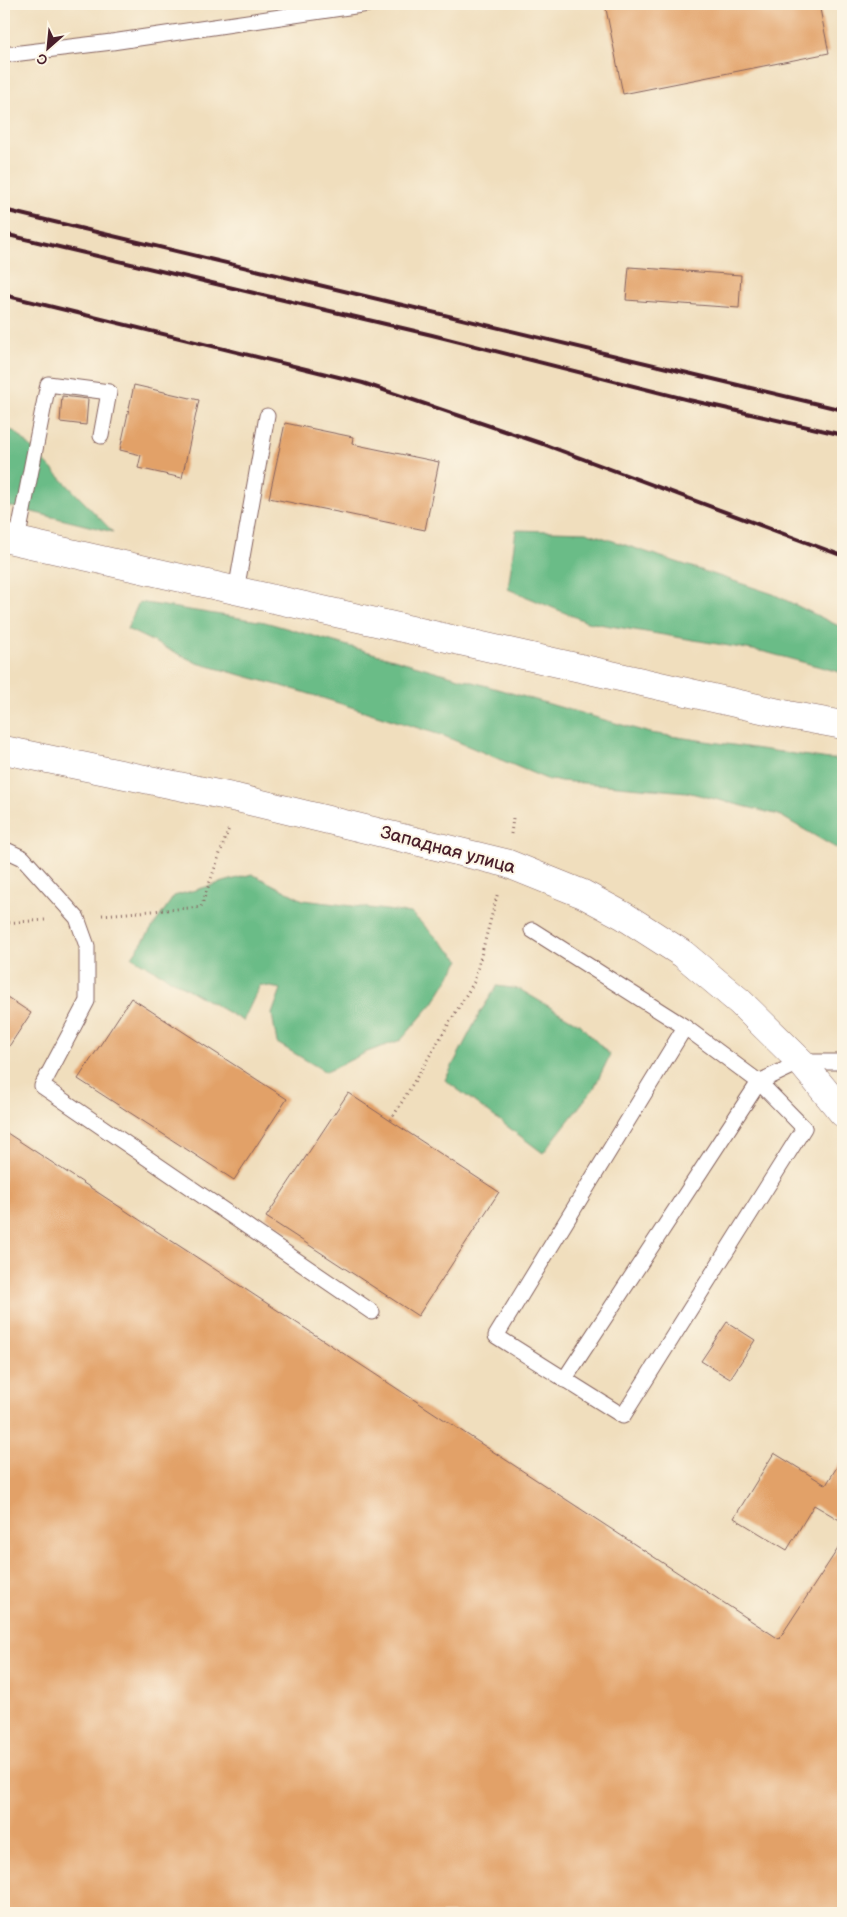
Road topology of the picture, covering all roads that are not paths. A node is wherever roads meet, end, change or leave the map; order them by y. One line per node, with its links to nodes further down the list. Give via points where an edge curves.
1 (368, 4): 2 (lane)
2 (4, 55)
3 (267, 416): 6 (lane)
4 (101, 436): 5 (lane, via 109,392 48,384)
5 (10, 540): 6 (street)
6 (236, 591): 7 (street)
7 (843, 725)
8 (4, 750): 12 (street, Западная улица, via 237,798 506,863 583,894 683,954 740,1002)
9 (4, 849): 16 (lane, via 23,858 76,918 87,946 87,1001 42,1086)
10 (532, 930): 11 (lane)
11 (685, 1027): 14 (lane); 17 (lane, via 496,1336)
12 (801, 1062): 13 (lane); 14 (lane); 15 (street, Западная улица)
13 (843, 1062)
14 (759, 1082): 17 (lane); 17 (lane, via 804,1128 623,1416)
15 (843, 1113)
16 (372, 1312)
17 (564, 1380)

